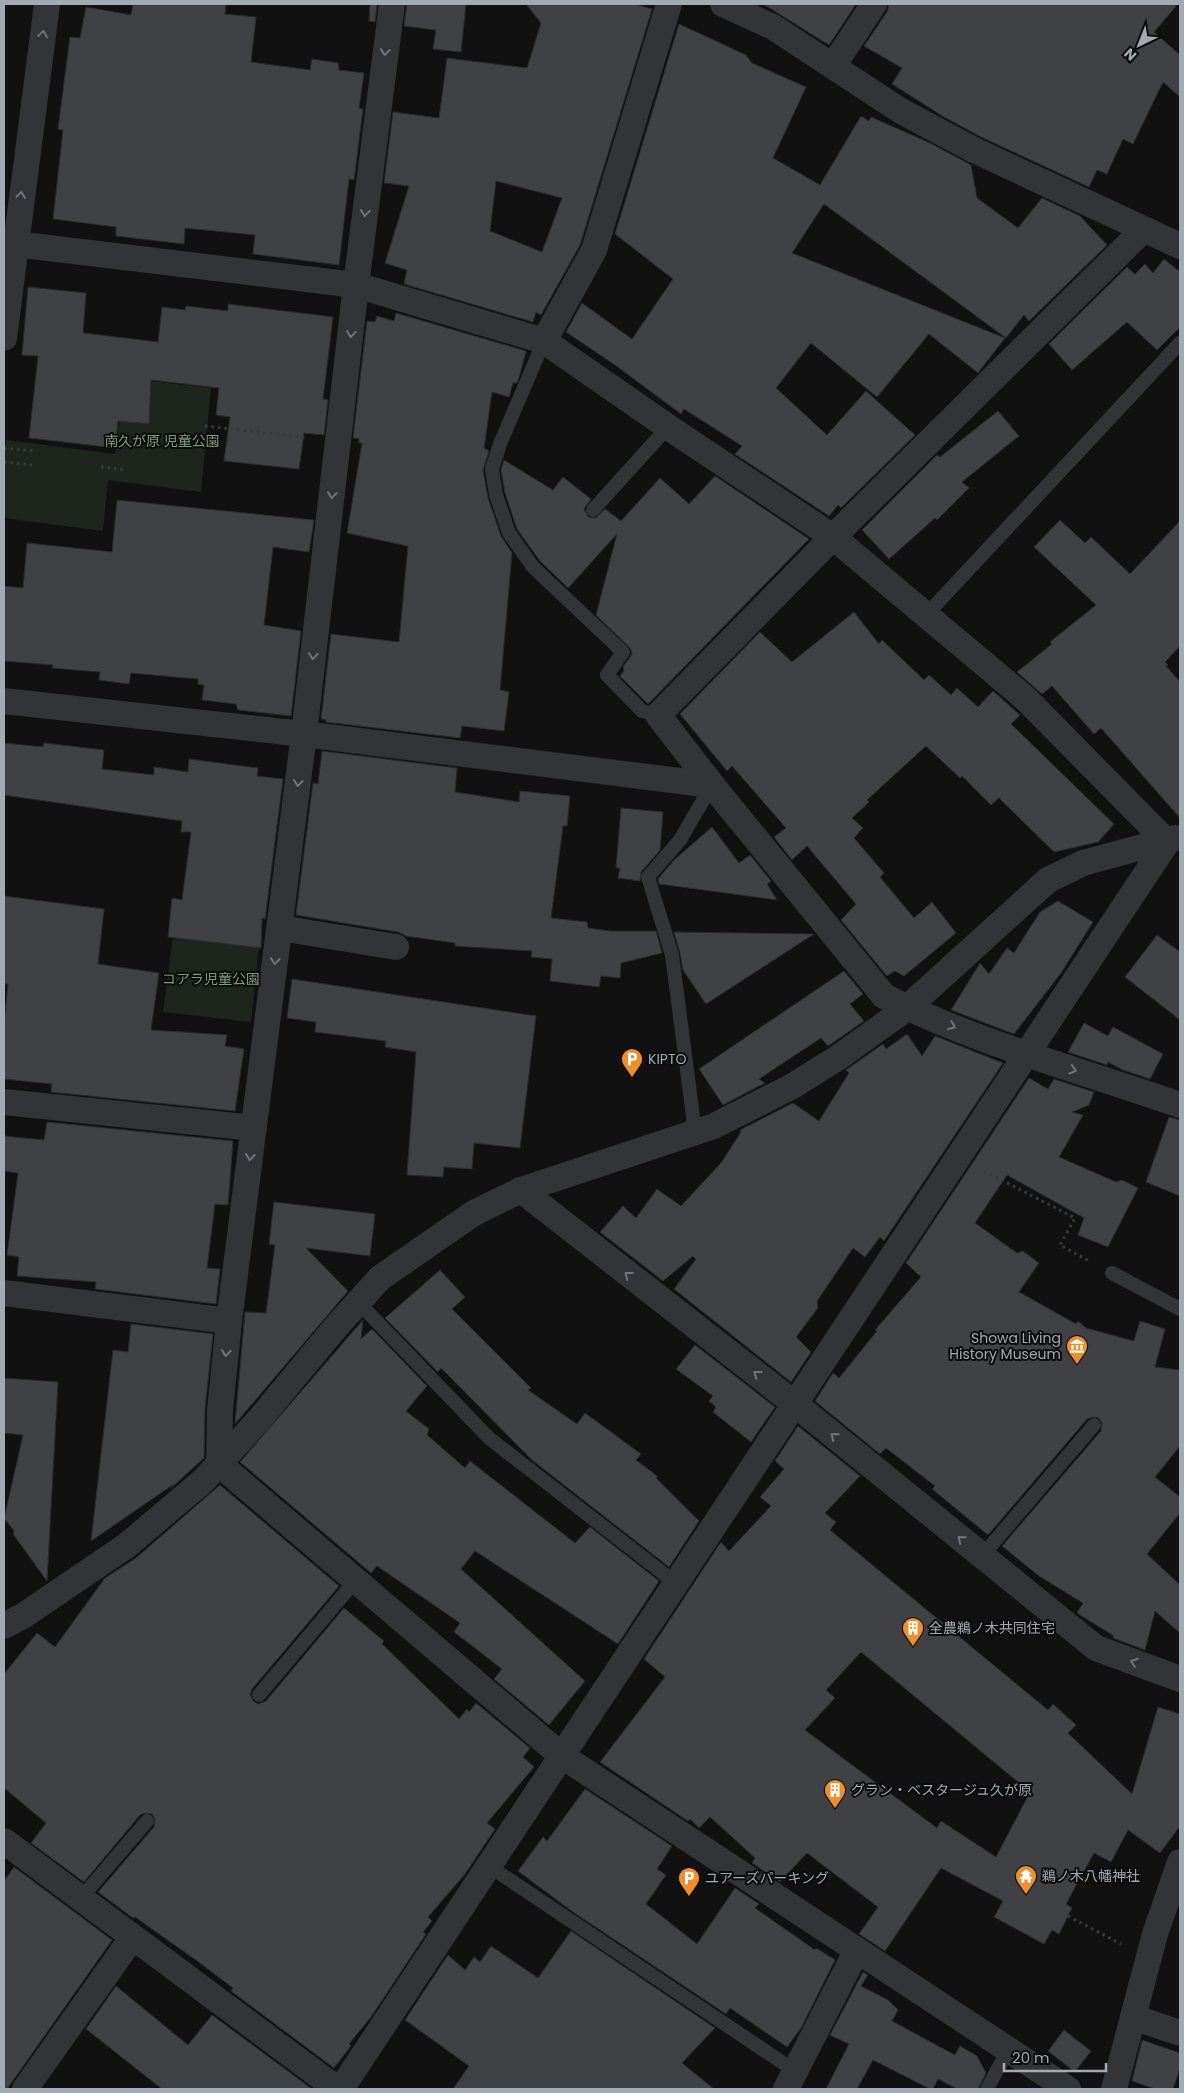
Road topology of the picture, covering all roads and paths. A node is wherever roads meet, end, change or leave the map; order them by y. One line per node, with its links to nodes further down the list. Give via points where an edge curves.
1 (47, 4): 8 (street, one-way to 1)
2 (392, 4): 10 (street, one-way to 10)
3 (669, 4): 12 (street, via 594,250)
4 (724, 4): 6 (street, via 773,27)
5 (874, 4): 6 (street)
6 (833, 66): 7 (street, via 901,111 974,150 1109,211)
7 (1143, 230): 9 (street); 24 (street)
8 (15, 244): 10 (street); 11 (street)
9 (1180, 246)
10 (356, 285): 12 (street); 16 (street, one-way to 16)
11 (4, 338)
12 (544, 341): 15 (street); 27 (lane, via 492,469 496,494 510,533 533,567 622,652 607,675 642,711)
13 (1180, 343): 25 (lane)
14 (205, 426): 16 (path)
15 (668, 427): 23 (lane); 24 (street)
16 (338, 442): 28 (street, one-way to 28)
17 (4, 448): 18 (path)
18 (35, 451)
19 (4, 462): 20 (path)
20 (32, 465)
21 (101, 468): 22 (path)
22 (127, 470)
23 (593, 510)
24 (833, 537): 25 (street); 27 (street)
25 (927, 614): 30 (street, via 1025,698)
26 (4, 701): 28 (street)
27 (658, 715): 29 (street)
28 (304, 734): 29 (street); 31 (street, one-way to 31)
29 (712, 785): 33 (street, via 884,996); 38 (lane, via 680,840 648,878 672,955)
30 (1174, 839): 33 (street, via 1083,863 1048,880); 34 (street)
31 (280, 928): 32 (street); 37 (street, one-way to 37)
32 (396, 947)
33 (907, 1008): 34 (street, one-way to 34); 38 (street, via 791,1087 714,1126)
34 (1027, 1056): 36 (street, one-way to 36); 39 (street)
35 (4, 1102): 37 (street)
36 (1180, 1105)
37 (254, 1128): 45 (street, one-way to 45)
38 (695, 1132): 40 (street)
39 (959, 1158): 41 (path, via 1075,1218 1060,1245); 46 (street)
40 (521, 1190): 43 (street, via 474,1213 380,1278); 46 (street, one-way to 40)
41 (1112, 1273): 44 (lane)
42 (4, 1293): 45 (street)
43 (358, 1302): 48 (street); 51 (lane, via 489,1438)
44 (1180, 1309)
45 (229, 1321): 48 (street, one-way to 48)
46 (795, 1404): 49 (street, one-way to 46); 51 (street)
47 (1094, 1425): 49 (lane)
48 (218, 1464): 50 (street); 52 (street, via 203,1481 126,1546)
49 (982, 1556): 53 (street, one-way to 49, via 1096,1648)
50 (356, 1580): 54 (lane); 55 (street)
51 (677, 1584): 55 (street)
52 (4, 1626)
53 (1180, 1679)
54 (260, 1695)
55 (562, 1756): 59 (street); 63 (street)
56 (147, 1822): 60 (lane)
57 (4, 1841): 60 (street)
58 (1180, 1862): 64 (street)
59 (489, 1866): 68 (lane); 71 (street)
60 (81, 1898): 62 (street)
61 (1068, 1916): 64 (path)
62 (132, 1938): 69 (street); 70 (street)
63 (857, 1950): 67 (street); 68 (street)
64 (1149, 1958): 65 (street)
65 (1132, 2017): 66 (street); 74 (street)
66 (1180, 2033)
67 (1008, 2050): 72 (lane); 73 (street)
68 (791, 2080)
69 (26, 2089)
70 (337, 2089)
71 (341, 2089)
72 (987, 2089)
73 (1068, 2089)
74 (1114, 2089)

